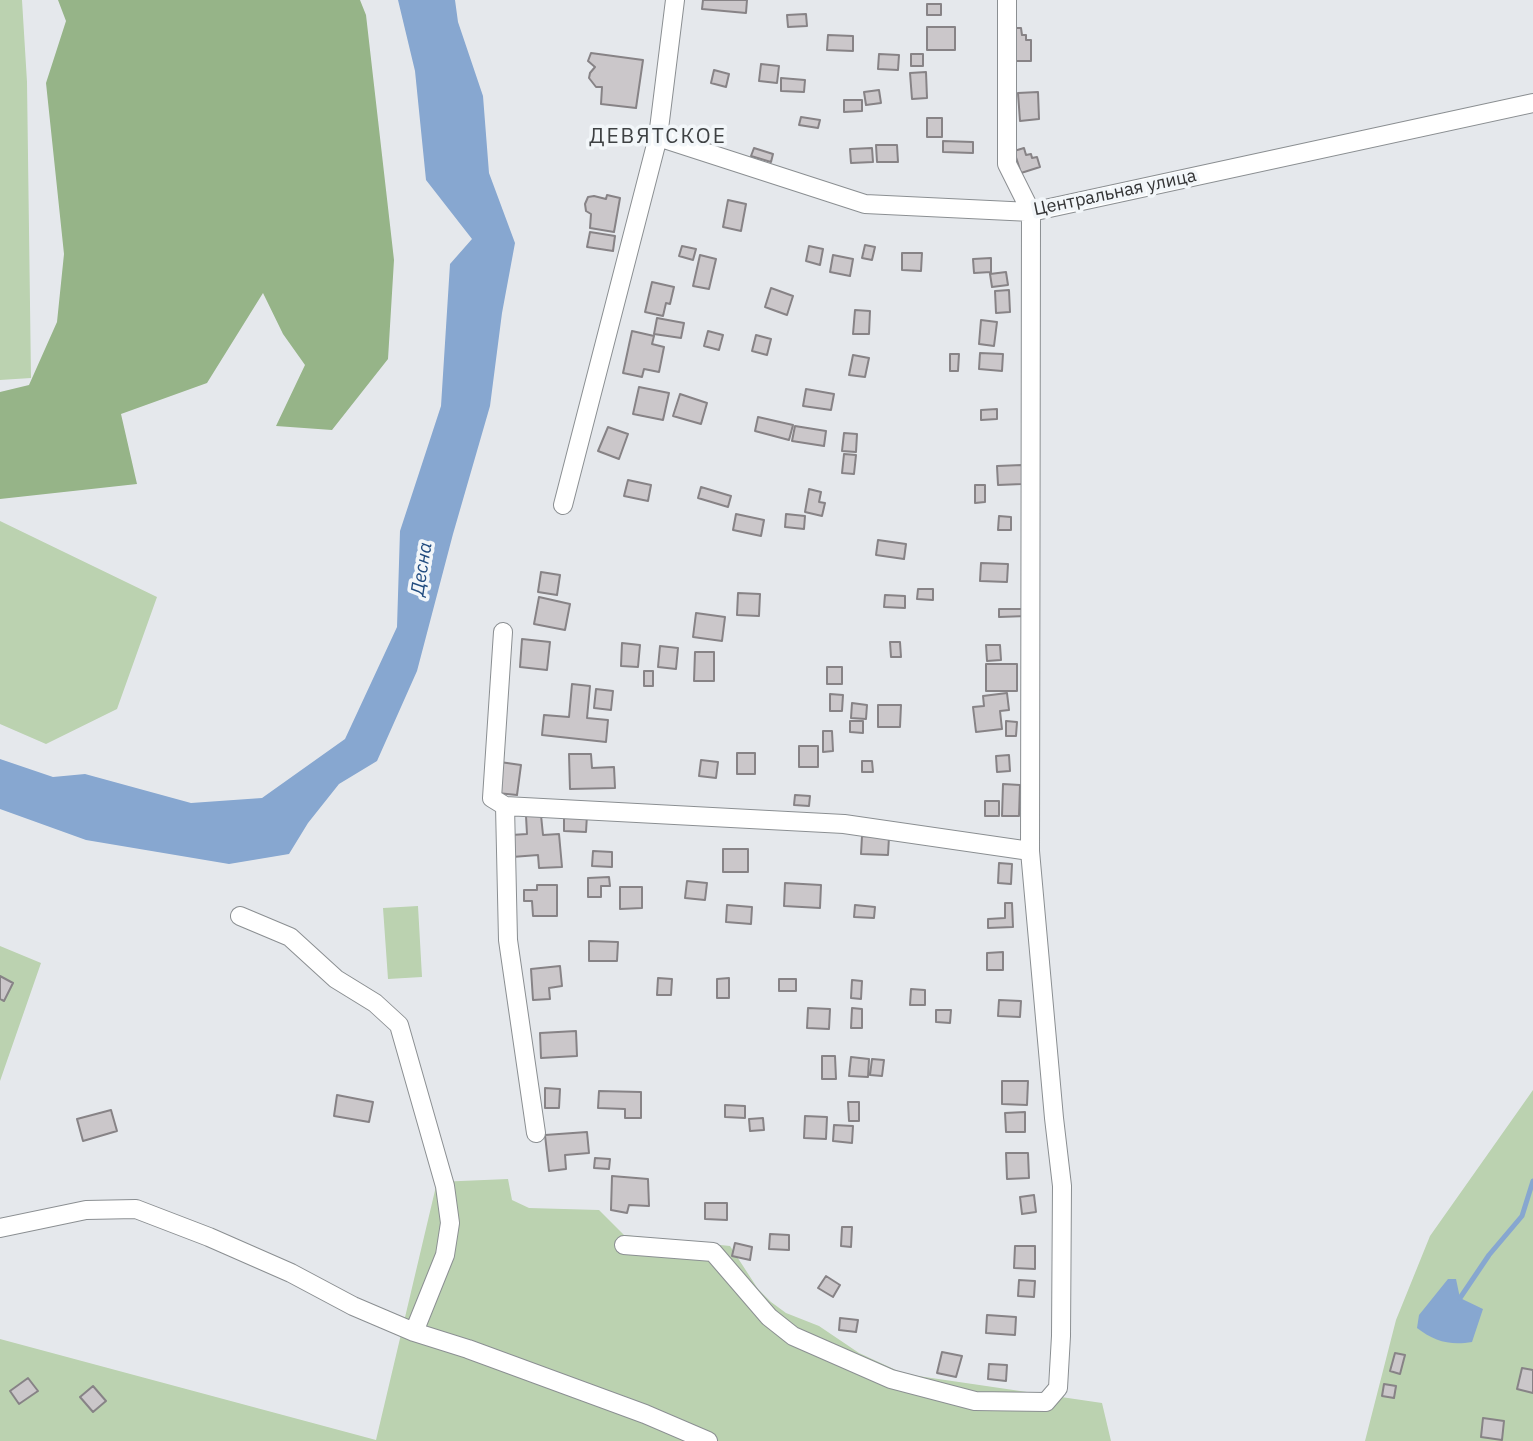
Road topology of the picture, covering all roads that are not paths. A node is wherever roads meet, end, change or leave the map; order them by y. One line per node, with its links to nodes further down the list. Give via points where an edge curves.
1 (675, 0): 4 (street)
2 (1007, 0): 5 (street, via 1007,164)
3 (1533, 103): 5 (street, Центральная улица)
4 (658, 137): 5 (street, Центральная улица, via 865,204); 6 (street)
5 (1031, 212): 9 (street)
6 (563, 505)
7 (503, 632): 8 (street, via 492,798)
8 (505, 806): 9 (street, via 844,824); 11 (street, via 508,940)
9 (1030, 851): 13 (street, via 1062,1186 1058,1388 1046,1402 975,1401 891,1379 793,1336 769,1317 713,1252)
10 (240, 916): 14 (street, via 290,937 336,979 399,1024 445,1186 450,1223 445,1255)
11 (536, 1133)
12 (0, 1228): 14 (street, via 86,1210 136,1209 291,1273)
13 (624, 1245)
14 (414, 1332): 15 (street)
15 (708, 1441)

